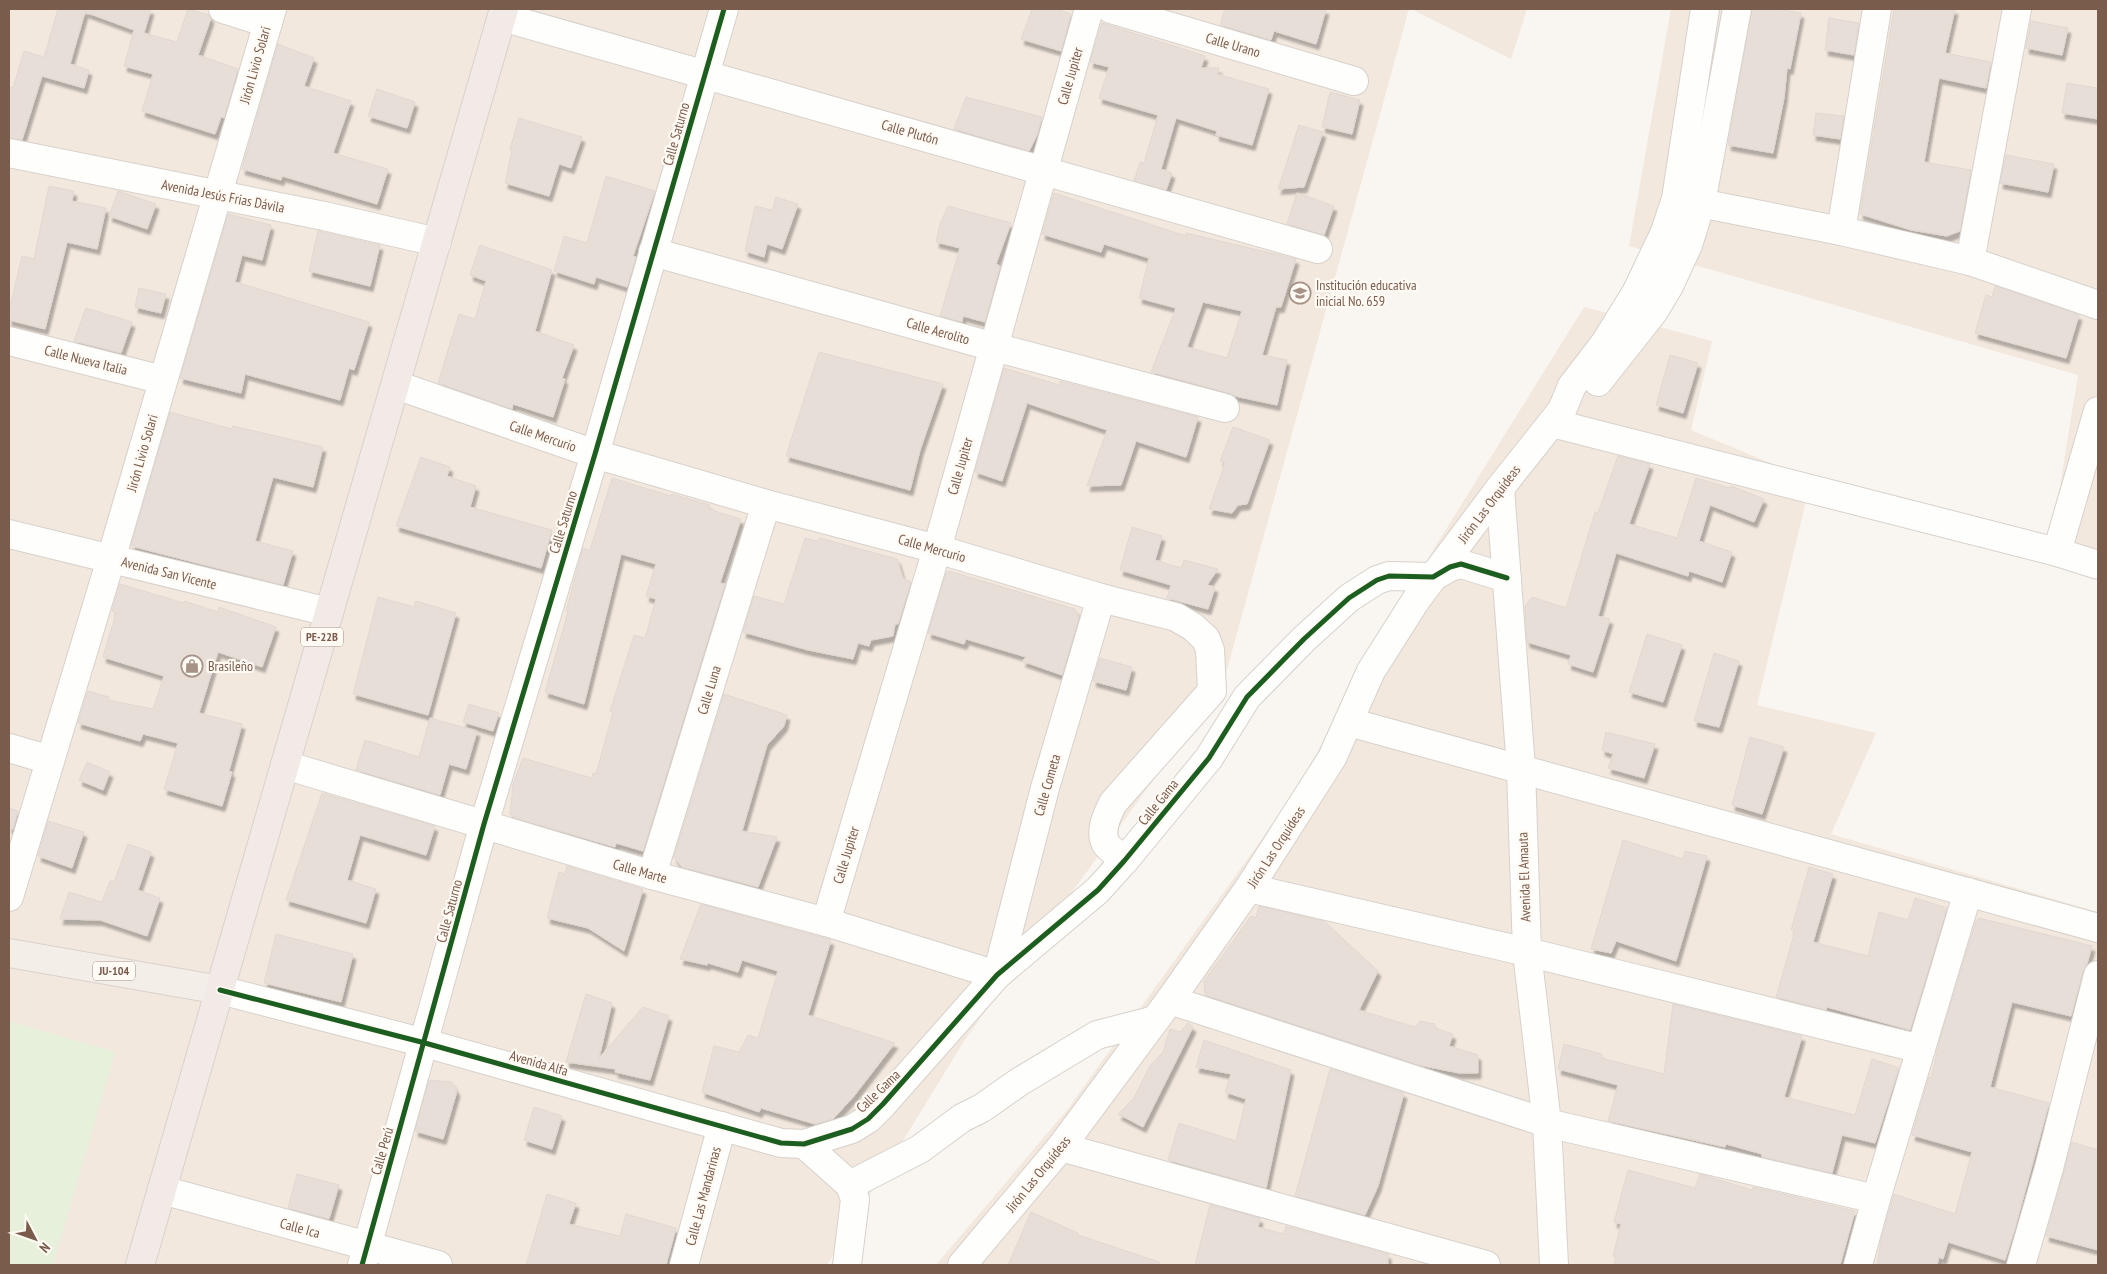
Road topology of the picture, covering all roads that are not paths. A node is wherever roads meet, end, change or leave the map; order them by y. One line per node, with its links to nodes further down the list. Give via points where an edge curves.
1 (223, 9): 10 (street)
2 (724, 9): 11 (street, Calle Saturno)
3 (1089, 9): 14 (street, Calle Jupiter)
4 (1111, 9): 12 (street, Calle Urano)
5 (1705, 9): 16 (street)
6 (1737, 9): 16 (street)
7 (1878, 9): 17 (street)
8 (2017, 9): 21 (street)
9 (503, 13): 11 (street, Calle Plutón); 18 (highway, PE-22B)
10 (270, 16): 15 (street, Jirón Livio Solari)
11 (705, 74): 14 (street, Calle Plutón); 20 (street, Calle Saturno)
12 (1354, 80)
13 (9, 153): 15 (street, Avenida Jesús Frias Dávila)
14 (1044, 170): 19 (street, Calle Plutón); 24 (street, Calle Jupiter)
15 (217, 194): 18 (street, Avenida Jesús Frias Dávila); 25 (street, Jirón Livio Solari)
16 (1689, 201): 17 (street); 29 (street, Jirón Las Orquídeas, via 1665,232 1636,293 1606,343 1572,386)
17 (1841, 231): 21 (street)
18 (437, 242): 26 (highway, PE-22B)
19 (1318, 249)
20 (653, 252): 24 (street, Calle Aerolito); 30 (street, Calle Saturno)
21 (1970, 261): 22 (street)
22 (2098, 305)
23 (9, 341): 25 (street, Calle Nueva Italia)
24 (994, 347): 27 (street, Calle Aerolito); 34 (street, Calle Jupiter)
25 (163, 380): 36 (street, Jirón Livio Solari)
26 (396, 385): 30 (street, Calle Mercurio); 41 (highway, PE-22B)
27 (1225, 408)
28 (2098, 411): 35 (street)
29 (1557, 416): 31 (street, Jirón Las Orquídeas); 35 (street)
30 (595, 454): 32 (street, Calle Mercurio); 47 (street, Calle Saturno)
31 (1500, 488): 38 (street, Jirón Las Orquídeas); 39 (street, Avenida El Amauta)
32 (766, 504): 34 (street, Calle Mercurio); 49 (street, Calle Luna)
33 (9, 534): 36 (street, Avenida San Vicente)
34 (937, 549): 40 (street, Calle Mercurio); 53 (street, Calle Jupiter)
35 (2056, 552): 37 (street)
36 (111, 559): 41 (street, Avenida San Vicente); 44 (street, Jirón Livio Solari)
37 (2098, 565)
38 (1433, 577): 39 (street, Calle Gama, via 1461,564); 42 (street, Jirón Las Orquídeas, via 1371,671); 48 (street, Calle Gama, via 1389,576 1377,580 1329,615 1247,697 1209,758)
39 (1506, 578): 46 (street, Avenida El Amauta)
40 (1101, 598): 48 (street, Calle Mercurio, via 1176,617 1206,639 1210,650 1212,692 1112,803 1104,831 1106,844); 57 (street, Calle Cometa, via 1045,788)
41 (329, 612): 45 (highway, PE-22B)
42 (1349, 722): 46 (street); 50 (street, Jirón Las Orquídeas, via 1327,766)
43 (9, 748): 44 (street)
44 (50, 760): 52 (street, Jirón Livio Solari)
45 (285, 765): 47 (street, Calle Marte); 59 (highway, PE-22B)
46 (1521, 768): 51 (street); 55 (street, Avenida El Amauta)
47 (484, 824): 49 (street, Calle Marte); 61 (street, Calle Saturno)
48 (1125, 860): 57 (street, Calle Gama, via 1098,890)
49 (652, 875): 53 (street, Calle Marte)
50 (1248, 888): 55 (street); 60 (street, Jirón Las Orquídeas)
51 (1968, 892): 54 (street); 62 (street)
52 (9, 897)
53 (826, 922): 57 (street, Calle Marte)
54 (2098, 928)
55 (1527, 952): 62 (street); 63 (street, Avenida El Amauta)
56 (9, 953): 59 (main road, JU-104)
57 (997, 975): 65 (street, Calle Gama, via 883,1104)
58 (2098, 975): 80 (street)
59 (220, 990): 61 (street, Avenida Alfa); 69 (highway, PE-22B)
60 (1163, 1010): 63 (street); 67 (street, Jirón Las Orquídeas); 68 (street, via 1097,1034 962,1118 920,1149)
61 (425, 1043): 64 (street, Avenida Alfa); 71 (street, Calle Perú)
62 (1921, 1049): 70 (street)
63 (1547, 1123): 70 (street); 78 (street, Avenida El Amauta)
64 (722, 1126): 66 (street, Avenida Alfa, via 781,1143); 74 (street, Calle Las Mandarinas)
65 (852, 1129): 66 (street, Avenida Alfa)
66 (804, 1144): 68 (street)
67 (1061, 1147): 76 (street, Jirón Las Orquídeas); 77 (street)
68 (850, 1185): 75 (street, via 854,1208)
69 (162, 1190): 71 (street, Calle Ica); 72 (highway, PE-22B)
70 (1876, 1199): 79 (street)
71 (364, 1256): 73 (street, Calle Ica)
72 (140, 1265)
73 (438, 1265)
74 (684, 1265)
75 (847, 1265)
76 (962, 1265)
77 (1486, 1265)
78 (1554, 1265)
79 (1858, 1265)
80 (2021, 1265)

